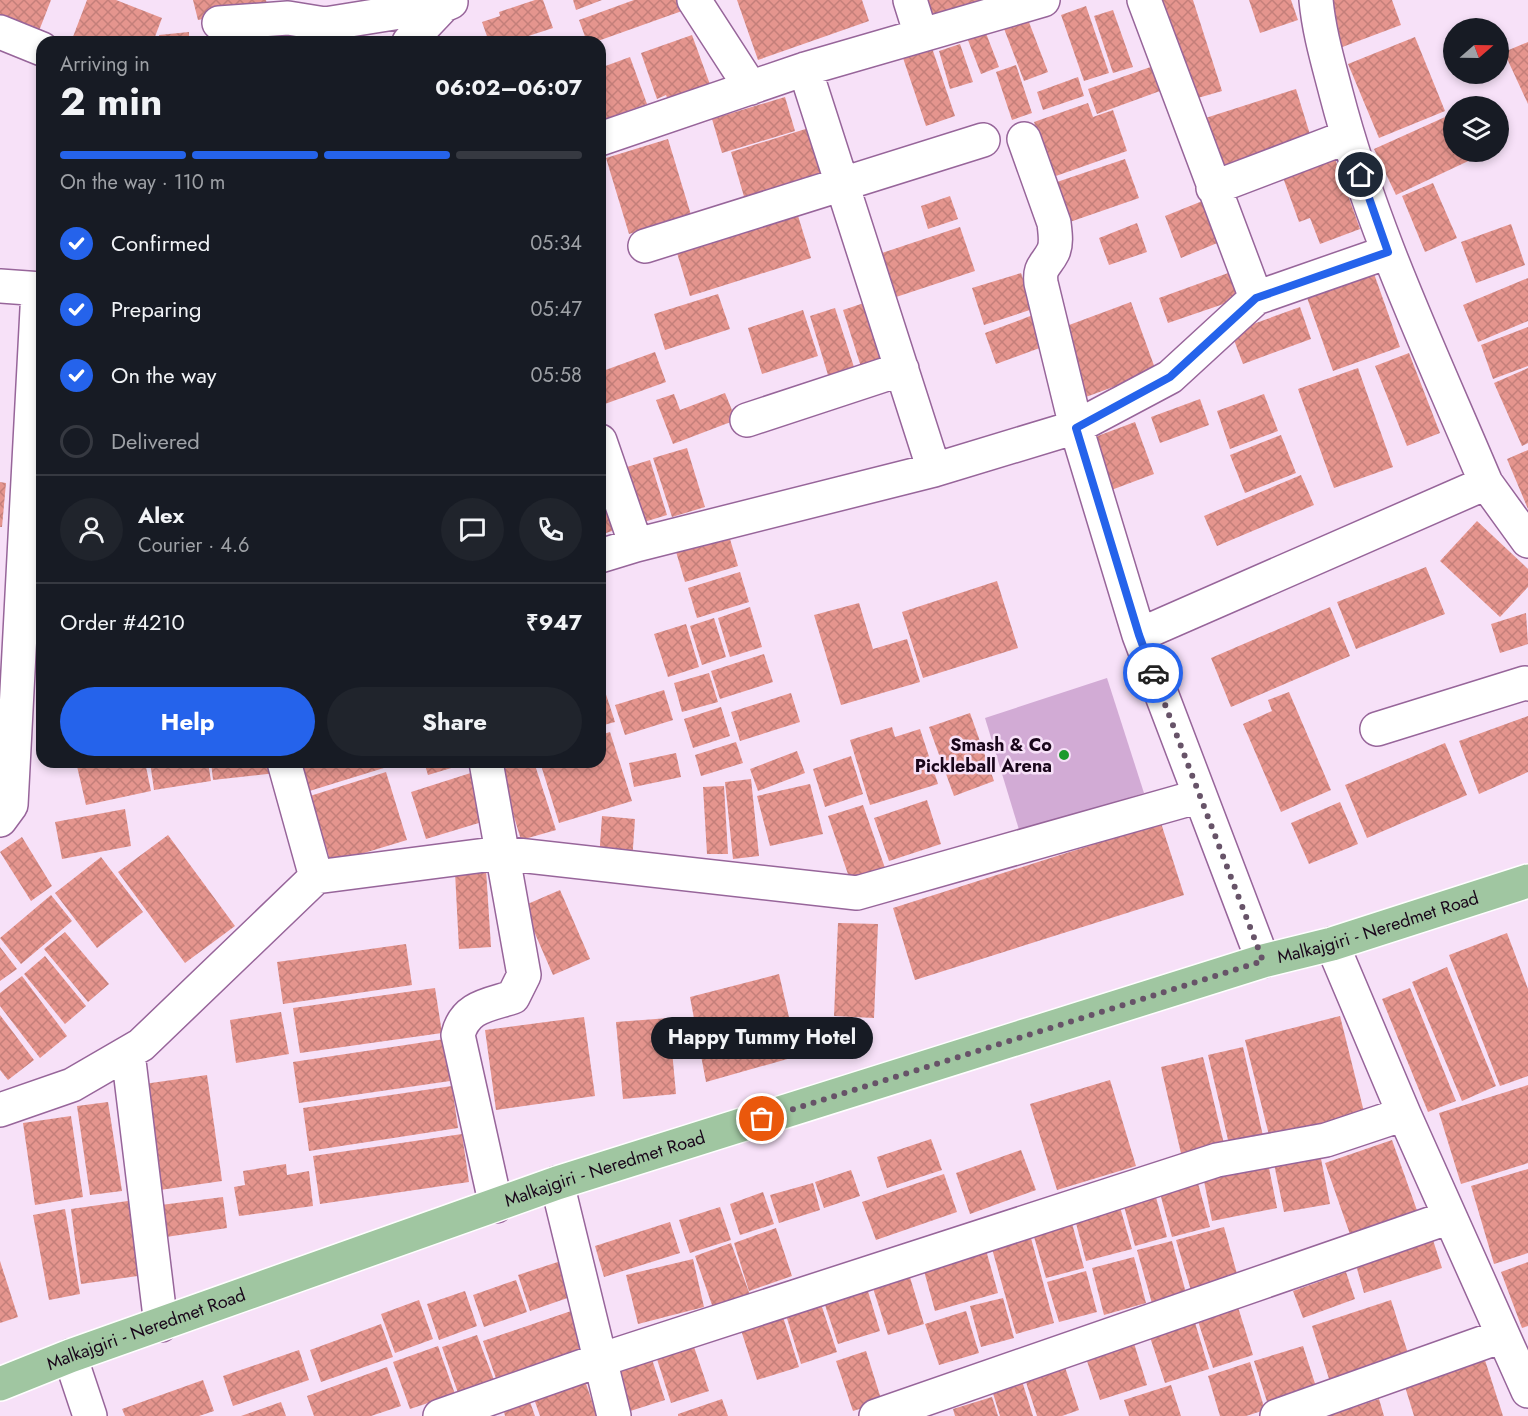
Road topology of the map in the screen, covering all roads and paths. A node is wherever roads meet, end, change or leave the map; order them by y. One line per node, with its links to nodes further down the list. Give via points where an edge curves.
1 (694, 0): 14 (street)
2 (910, 0): 10 (street)
3 (1043, 0): 10 (street)
4 (1144, 0): 20 (street)
5 (1316, 0): 16 (street)
6 (449, 2): 9 (street); 11 (street)
7 (219, 23): 9 (street, via 288,18)
8 (0, 32): 12 (street)
9 (327, 33)
10 (921, 35): 13 (street)
11 (415, 36)
12 (36, 47)
13 (805, 69): 14 (street); 19 (street)
14 (751, 87): 15 (street)
15 (606, 137)
16 (1347, 137): 20 (street); 22 (street)
17 (1024, 139): 29 (street, via 1054,223 1053,252 1040,274)
18 (983, 140): 19 (street)
19 (842, 183): 21 (street); 27 (street)
20 (1213, 188): 25 (street)
21 (645, 246)
22 (1388, 252): 25 (street); 32 (street)
23 (0, 286): 24 (street)
24 (36, 290)
25 (1256, 298): 29 (street, via 1170,377)
26 (36, 361): 42 (street, via 11,805)
27 (902, 369): 28 (street); 31 (street)
28 (747, 420)
29 (1076, 428): 31 (street); 36 (street)
30 (606, 458): 34 (street)
31 (934, 470): 34 (street)
32 (1486, 483): 33 (street); 36 (street)
33 (1528, 541)
34 (636, 545): 35 (street)
35 (606, 554)
36 (1139, 635): 41 (street)
37 (1528, 684): 38 (street)
38 (1377, 729)
39 (286, 768): 44 (street)
40 (487, 768): 43 (street)
41 (1200, 796): 43 (street, via 857,893); 47 (street)
42 (0, 820)
43 (501, 853): 44 (street); 52 (street, via 524,975 513,997 473,1010 458,1035)
44 (316, 877): 48 (street, via 141,1045)
45 (1528, 881): 46 (main road, Malkajgiri - Neredmet Road)
46 (1332, 944): 47 (main road, Malkajgiri - Neredmet Road); 50 (street)
47 (1263, 961): 51 (main road, Malkajgiri - Neredmet Road)
48 (128, 1053): 49 (street, via 72,1085); 54 (street)
49 (0, 1110)
50 (1404, 1114): 53 (street); 57 (street, via 1326,1140 1217,1161)
51 (557, 1183): 52 (main road, Malkajgiri - Neredmet Road); 57 (street)
52 (496, 1206): 54 (main road, Malkajgiri - Neredmet Road)
53 (1450, 1216): 55 (street); 63 (street)
54 (161, 1325): 56 (main road, Malkajgiri - Neredmet Road)
55 (1502, 1336): 59 (street); 64 (street)
56 (70, 1356): 58 (main road, Malkajgiri - Neredmet Road); 60 (street)
57 (600, 1360): 61 (street); 62 (street)
58 (0, 1384)
59 (1528, 1391)
60 (90, 1416)
61 (440, 1416)
62 (614, 1416)
63 (876, 1416)
64 (1278, 1416)

